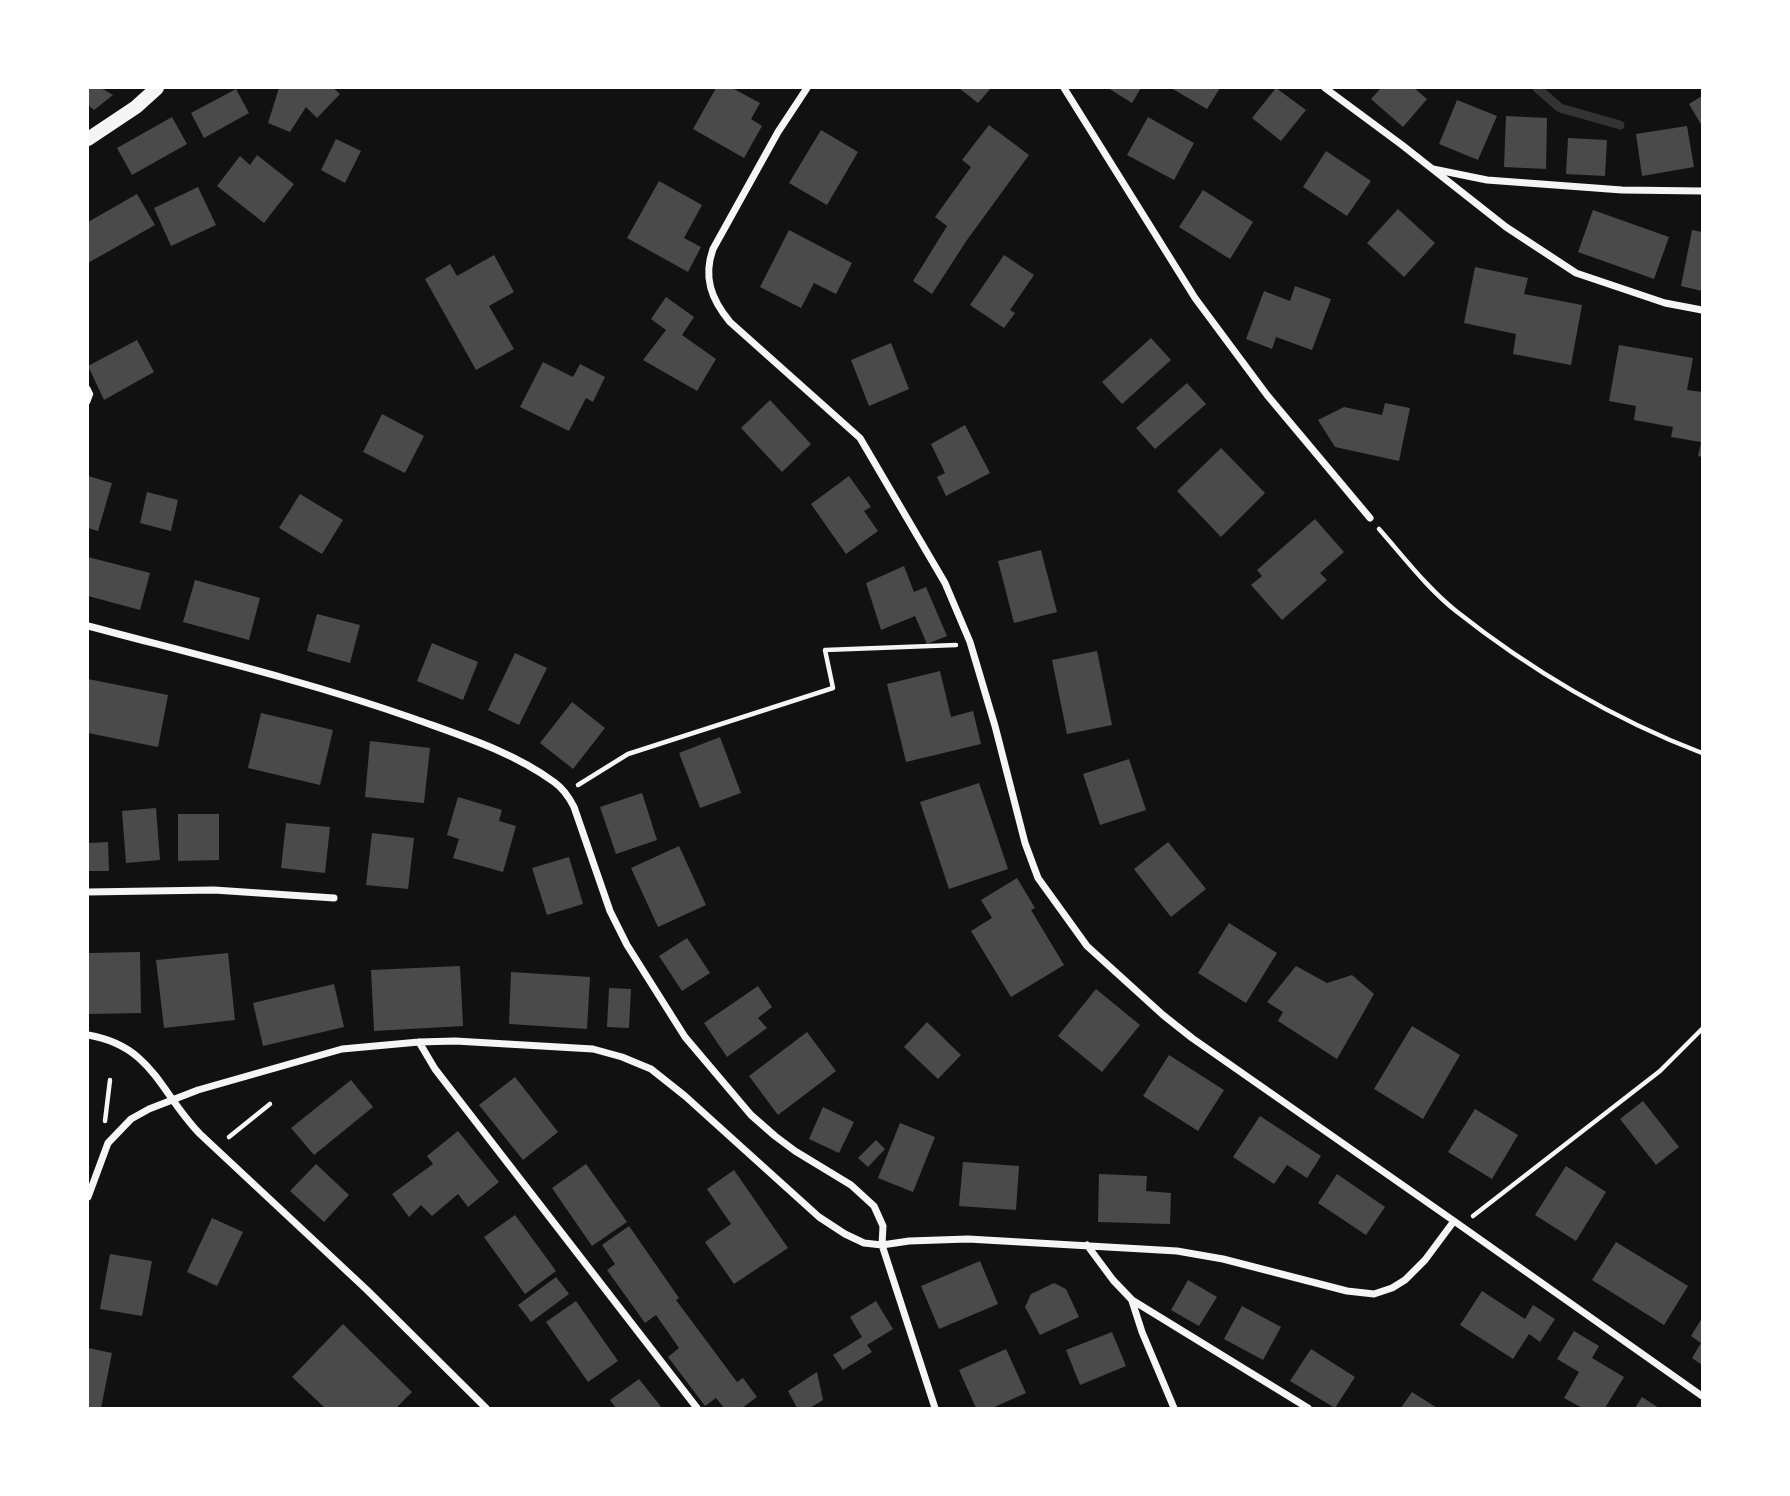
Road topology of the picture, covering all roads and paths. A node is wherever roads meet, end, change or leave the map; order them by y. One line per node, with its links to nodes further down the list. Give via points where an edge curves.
1 (157, 88): 5 (main road)
2 (807, 88): 28 (street, via 718,240 708,263 709,286 730,322 860,438 945,583 970,642 1038,878 1087,946 1163,1015)
3 (1063, 88): 11 (street, via 1195,298 1267,395)
4 (1325, 88): 6 (street)
5 (88, 139)
6 (1433, 169): 7 (street, via 1488,180); 8 (street, via 1506,227 1576,273 1664,303)
7 (1703, 191)
8 (1703, 310)
9 (88, 388): 10 (path)
10 (88, 402)
11 (1370, 518): 14 (path, via 1454,609 1509,648 1581,694)
12 (88, 626): 15 (street, via 296,680 403,715 492,747)
13 (952, 646): 15 (path, via 825,650 833,688 628,754)
14 (1703, 753)
15 (566, 793): 29 (street, via 621,934 685,1037 751,1115 874,1206 883,1226)
16 (88, 892): 17 (street, via 214,890)
17 (334, 898)
18 (1703, 1029): 27 (path, via 1660,1071)
19 (88, 1035): 22 (street, via 136,1054 153,1070)
20 (419, 1042): 22 (street, via 342,1049); 29 (street, via 593,1049 651,1069 819,1217 864,1243); 34 (street, via 435,1069)
21 (110, 1080): 24 (path, via 104,1116)
22 (172, 1100): 24 (street, via 131,1119); 25 (street)
23 (270, 1104): 25 (path)
24 (108, 1143): 26 (street)
25 (215, 1149): 33 (street)
26 (88, 1197)
27 (1473, 1215)
28 (1454, 1221): 30 (street, via 1405,1280 1374,1294 1177,1251); 32 (street)
29 (882, 1245): 30 (street, via 968,1239); 35 (street)
30 (1087, 1245): 31 (street)
31 (1132, 1300): 36 (street); 37 (street)
32 (1703, 1396)
33 (486, 1409)
34 (697, 1409)
35 (935, 1409)
36 (1174, 1409)
37 (1308, 1409)

